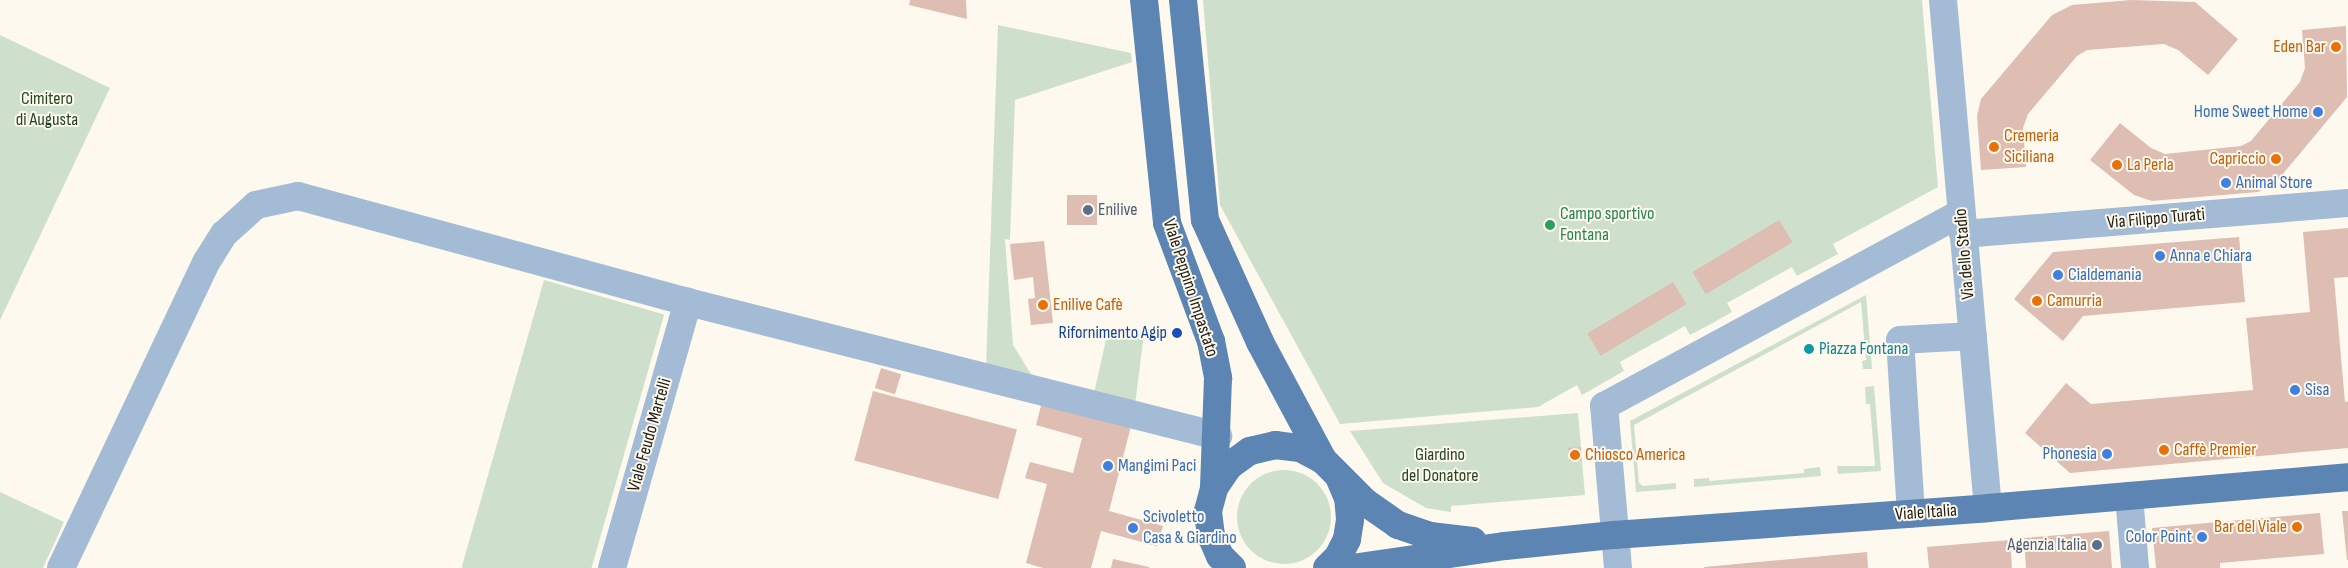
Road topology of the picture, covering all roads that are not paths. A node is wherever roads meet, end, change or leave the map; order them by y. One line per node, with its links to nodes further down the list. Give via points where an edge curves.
1 (1144, 0): 8 (main road, Viale Peppino Impastato, via 1167,222 1211,341 1218,378)
2 (1183, 0): 9 (main road, Viale Peppino Impastato, via 1205,220 1260,342)
3 (1943, 0): 5 (street, Via dello Stadio)
4 (2348, 203): 5 (street, Via Filippo Turati)
5 (1962, 223): 7 (street, Via dello Stadio); 15 (street, via 1604,406)
6 (688, 302): 8 (street); 18 (street, via 298,196 256,205 224,234 207,261); 19 (street, Viale Feudo Martelli)
7 (1973, 336): 13 (street, Via dello Stadio); 14 (street, via 1900,340)
8 (1218, 436): 11 (main road, Viale Peppino Impastato)
9 (1332, 470): 11 (main road, via 1300,448 1275,445 1243,456 1229,466); 17 (main road, via 1398,525 1430,536); 22 (main road, Viale Peppino Impastato, via 1348,498 1350,519 1347,539)
10 (2348, 477): 12 (main road, Viale Italia)
11 (1214, 488): 16 (main road, via 1208,512)
12 (2129, 496): 13 (main road, Viale Italia); 25 (street)
13 (1988, 508): 14 (main road, Viale Italia)
14 (1911, 514): 15 (main road, Viale Italia)
15 (1614, 535): 17 (main road, Viale Italia); 24 (street)
16 (1211, 536): 20 (main road); 21 (main road, via 1220,556)
17 (1505, 546): 23 (main road)
18 (61, 568)
19 (612, 568)
20 (1208, 568)
21 (1232, 568)
22 (1328, 568)
23 (1352, 568)
24 (1618, 568)
25 (2135, 568)

